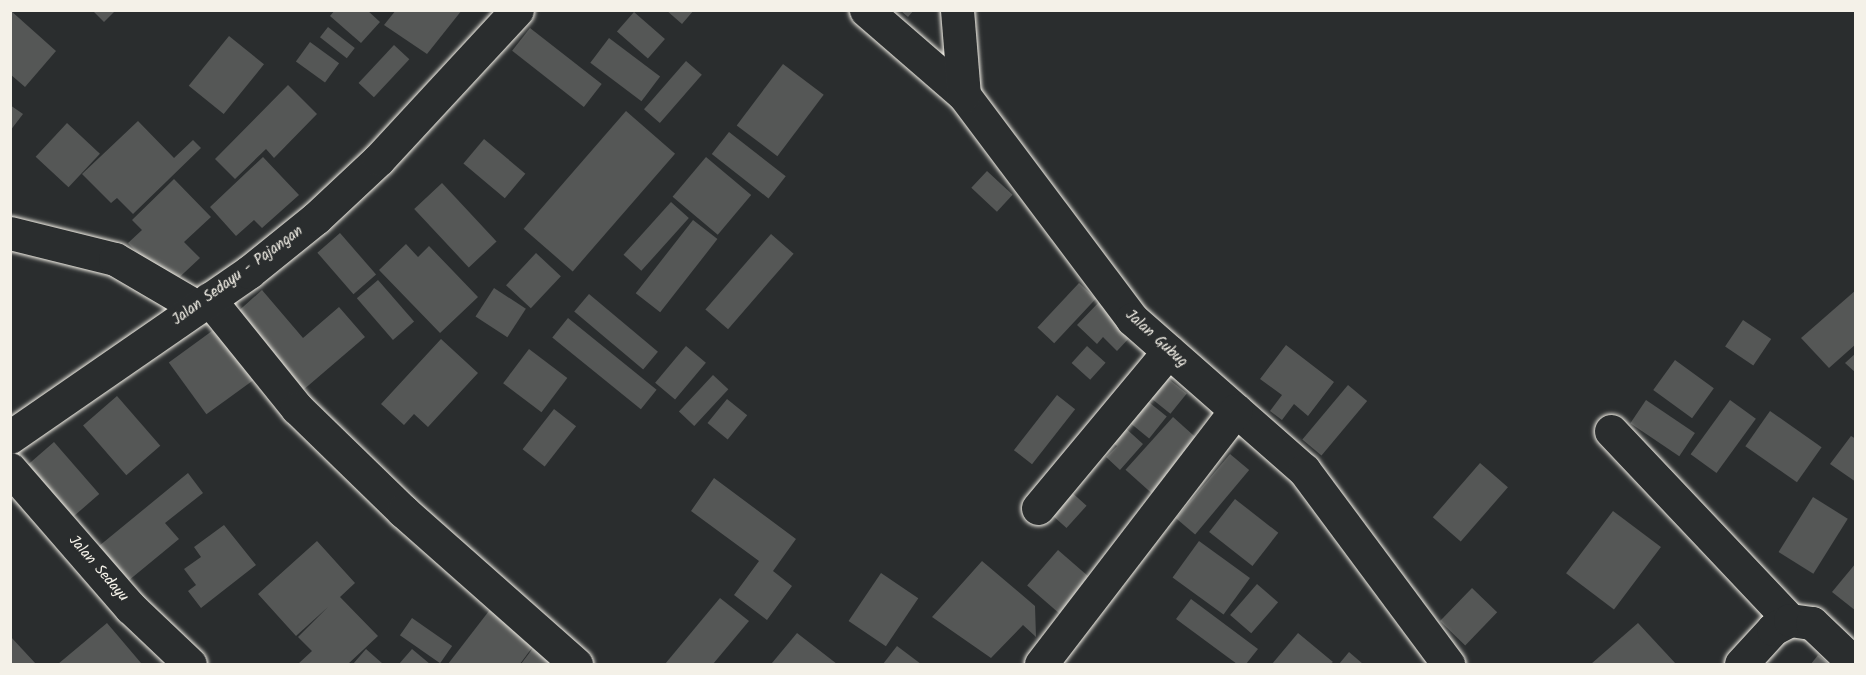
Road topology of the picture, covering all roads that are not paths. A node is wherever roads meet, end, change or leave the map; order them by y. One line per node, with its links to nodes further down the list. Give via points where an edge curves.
1 (517, 10): 6 (street, Jalan Sedayu - Pajangan, via 316,218)
2 (866, 10): 4 (street, Jalan Gubug)
3 (957, 10): 4 (street)
4 (964, 95): 7 (street, Jalan Gubug, via 1099,281)
5 (10, 232): 6 (street, via 114,259)
6 (203, 303): 10 (street, Jalan Sedayu - Pajangan); 15 (street, via 297,408 403,511)
7 (1169, 351): 8 (street, Jalan Gubug); 12 (street)
8 (1236, 410): 16 (street); 17 (street, Jalan Gubug, via 1304,470)
9 (1611, 430): 13 (street)
10 (10, 437)
11 (10, 469): 14 (street, Jalan Sedayu, via 131,608)
12 (1038, 508)
13 (1790, 620): 18 (street, via 1773,629); 19 (street, via 1812,623)
14 (190, 664)
15 (576, 664)
16 (1041, 664)
17 (1448, 664)
18 (1741, 664)
19 (1855, 664)

